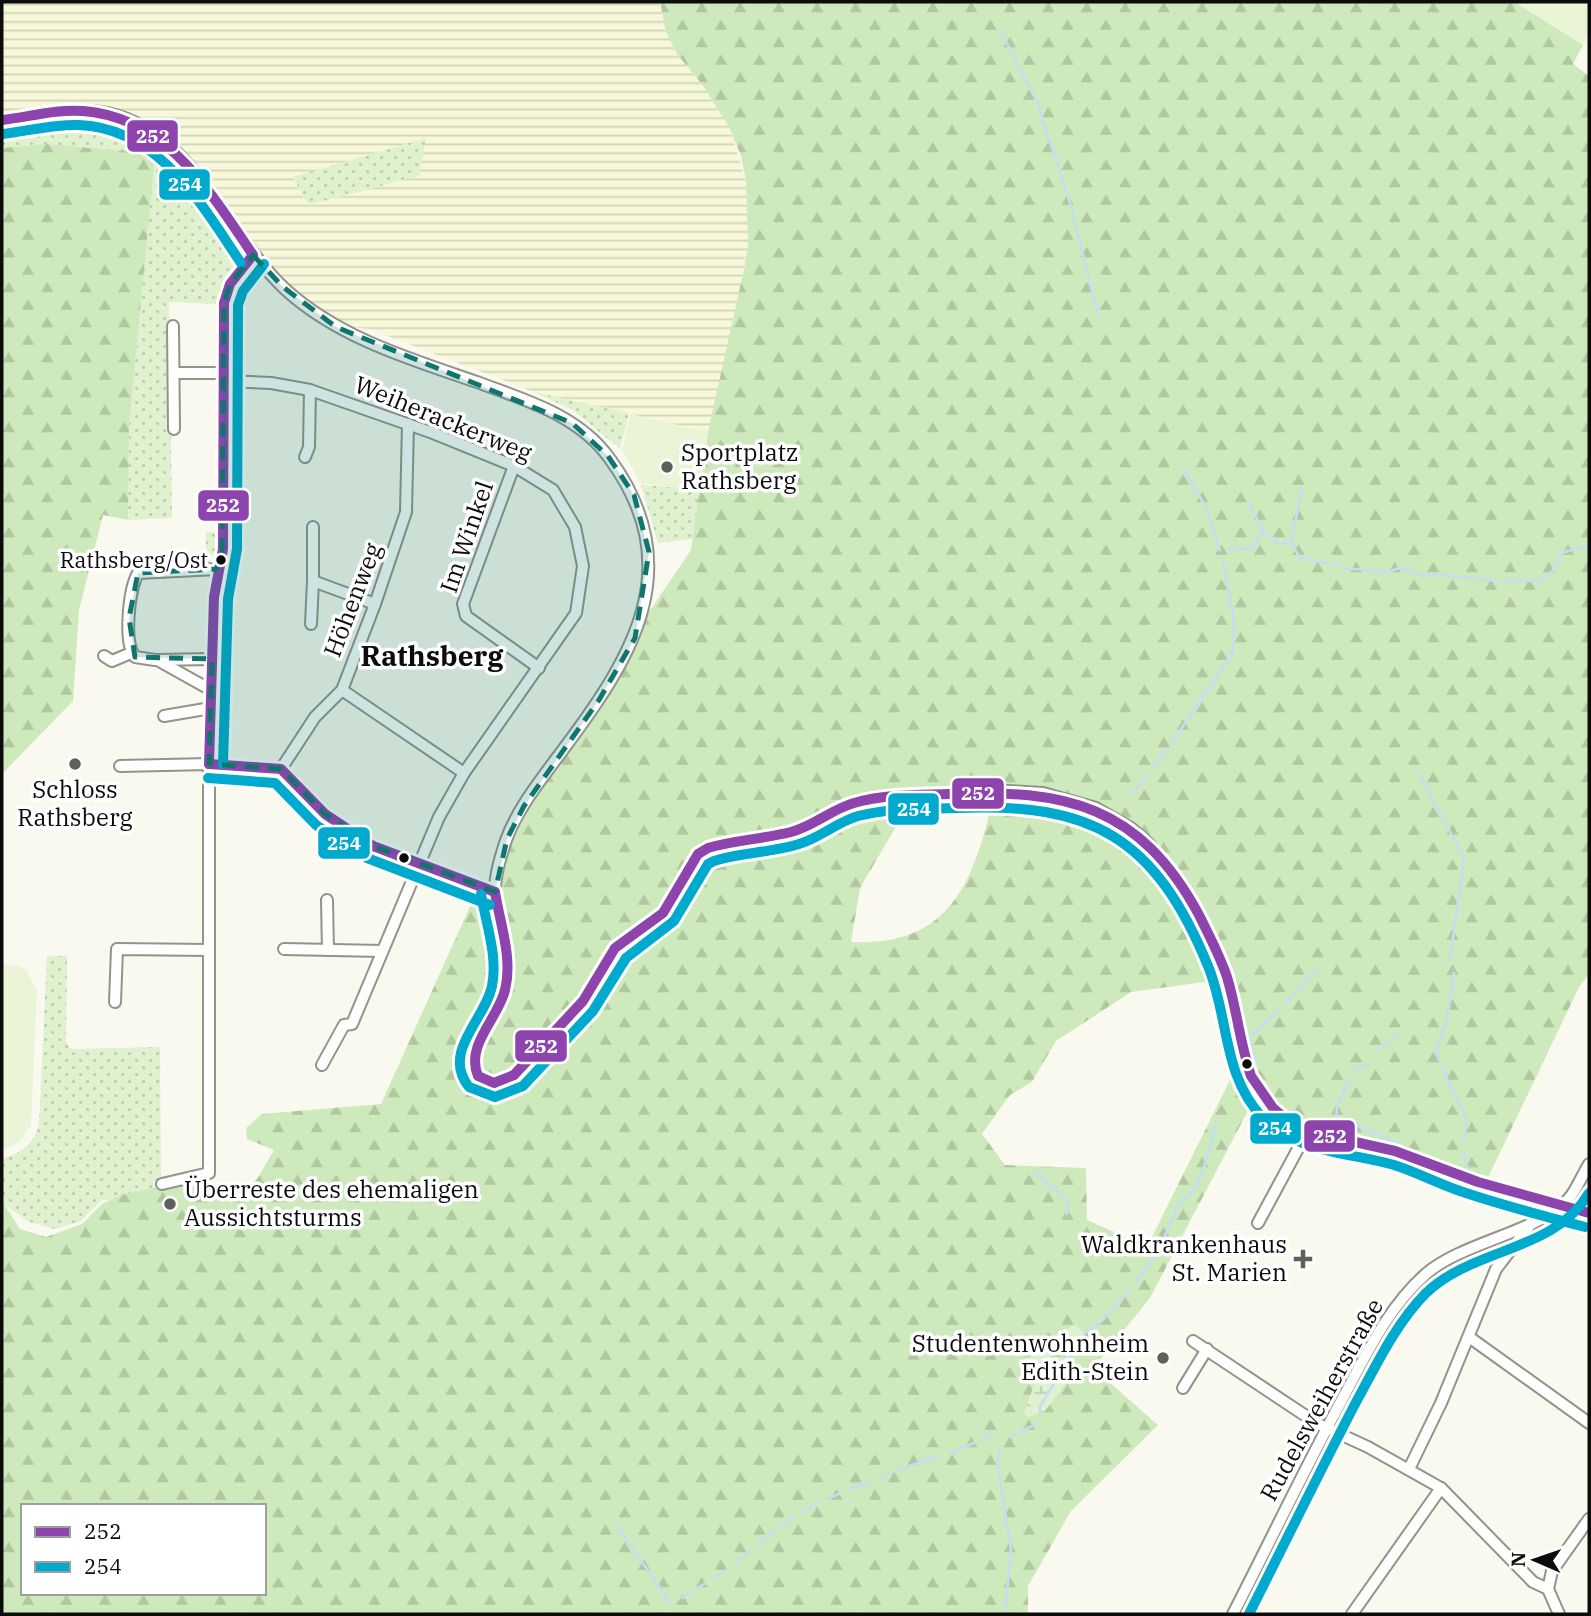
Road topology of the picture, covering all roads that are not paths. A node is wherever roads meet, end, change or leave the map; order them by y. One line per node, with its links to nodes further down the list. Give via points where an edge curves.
1 (2, 120): 2 (street, via 74,111 128,120 189,165)
2 (253, 255): 5 (street, via 234,277 224,303); 30 (street, via 283,287 336,327 530,401 572,423 608,456 634,495 649,552 646,594 635,638 599,700 524,806 507,839)
3 (173, 326): 4 (street)
4 (174, 373): 5 (street, Weiherackerweg); 8 (street)
5 (224, 377): 6 (street, Weiherackerweg); 12 (street, via 223,549)
6 (310, 390): 7 (street, Weiherackerweg); 9 (street)
7 (408, 424): 10 (street, Weiherackerweg); 14 (street, Höhenweg, via 406,513)
8 (174, 429)
9 (305, 457)
10 (514, 466): 20 (street, Weiherackerweg, via 554,490 575,527 583,566 576,613); 20 (street, Im Winkel, via 463,604 466,616)
11 (313, 527): 13 (street)
12 (217, 569): 16 (street, via 138,573 129,618); 18 (street)
13 (313, 581): 14 (street); 15 (street)
14 (375, 604): 22 (street, Höhenweg)
15 (311, 624)
16 (131, 653): 17 (street, via 112,661); 19 (street)
17 (104, 656)
18 (212, 659): 19 (street); 21 (street)
19 (155, 660): 21 (street)
20 (539, 668): 28 (street, Weiherackerweg)
21 (211, 690): 23 (street)
22 (342, 690): 27 (street, Höhenweg, via 315,717); 28 (street)
23 (211, 708): 24 (street); 25 (street)
24 (164, 716)
25 (209, 764): 26 (street); 27 (street); 33 (street)
26 (120, 766)
27 (281, 769): 29 (street, via 325,814 373,846)
28 (464, 773): 29 (street, Weiherackerweg)
29 (418, 863): 30 (street); 35 (street, Weiherackerweg)
30 (495, 892): 38 (street, via 507,982 496,1016 474,1054 476,1073 490,1083 510,1078 589,993 615,948 663,913 698,855 722,843 798,830 857,802 1007,791 1043,793 1096,808 1123,822 1148,844 1178,883 1221,962 1249,1075 1274,1109)
31 (327, 900): 34 (street)
32 (284, 949): 34 (street)
33 (209, 950): 36 (street, via 117,949); 40 (street, via 209,1173)
34 (328, 950): 35 (street)
35 (382, 951): 37 (street, Weiherackerweg, via 352,1024 344,1026)
36 (115, 1002)
37 (322, 1065)
38 (1307, 1132): 41 (street, via 1395,1151 1462,1177); 43 (street)
39 (1589, 1164): 41 (street)
40 (162, 1184)
41 (1562, 1206): 42 (street); 44 (street, Rudelsweiherstraße)
42 (1589, 1213)
43 (1258, 1223)
44 (1530, 1224): 45 (street, via 1496,1269); 50 (street, Rudelsweiherstraße, via 1458,1252 1427,1273 1401,1300)
45 (1469, 1337): 49 (street); 51 (street)
46 (1193, 1341): 47 (street)
47 (1207, 1349): 48 (street); 50 (street)
48 (1182, 1388)
49 (1589, 1423)
50 (1326, 1428): 51 (street); 55 (street, Rudelsweiherstraße)
51 (1409, 1469): 52 (street)
52 (1441, 1488): 54 (street, via 1533,1582); 56 (street)
53 (1589, 1518): 54 (street, via 1552,1571)
54 (1548, 1589): 57 (street)
55 (1233, 1614)
56 (1352, 1614)
57 (1559, 1614)

